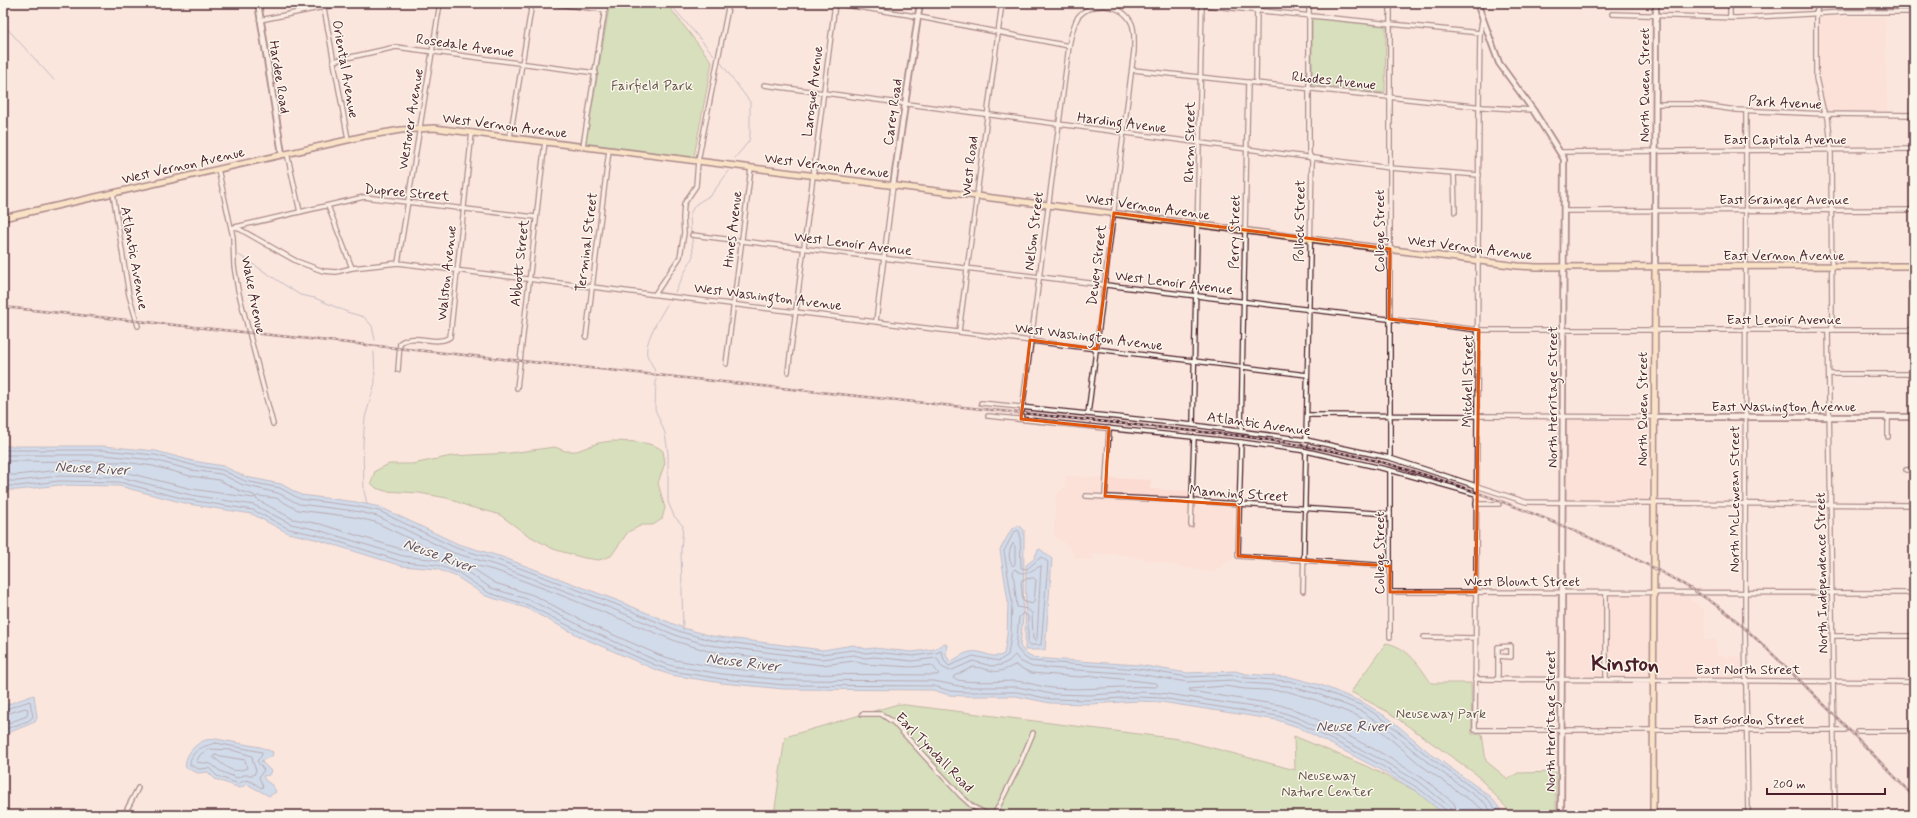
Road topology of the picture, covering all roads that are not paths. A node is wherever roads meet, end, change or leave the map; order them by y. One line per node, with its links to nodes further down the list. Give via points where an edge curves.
1 (258, 3): 31 (street, Hardee Road)
2 (344, 3): 21 (street)
3 (440, 3): 37 (street, Westover Avenue)
4 (532, 3): 39 (street)
5 (548, 3): 22 (street)
6 (606, 3): 22 (street)
7 (729, 3): 75 (street)
8 (832, 3): 19 (street)
9 (920, 3): 29 (street, Carey Road)
10 (1002, 3): 34 (street, West Road)
11 (1257, 3): 23 (street)
12 (1309, 3): 27 (street, Pollock Street)
13 (1390, 3): 33 (street, College Street)
14 (1477, 3): 32 (street, North Herritage Street)
15 (1656, 3): 28 (street, North Queen Street)
16 (1730, 3): 30 (street)
17 (1818, 3): 25 (street, North Independence Street)
18 (1912, 3): 24 (street)
19 (835, 4): 29 (street); 47 (street, Laroque Avenue)
20 (1202, 4): 23 (street); 42 (street, Rhem Street)
21 (324, 5): 31 (street); 38 (street, Oriental Avenue)
22 (605, 10): 41 (street)
23 (1257, 10): 27 (street); 44 (street)
24 (1913, 12): 25 (street)
25 (1817, 13): 30 (street); 55 (street, North Independence Street, via 1816,78)
26 (1612, 14): 28 (street)
27 (1309, 15): 33 (street); 46 (street, Pollock Street)
28 (1656, 15): 30 (street); 50 (street, North Queen Street)
29 (917, 17): 34 (street); 49 (street, Carey Road)
30 (1730, 18)
31 (260, 20): 73 (street, Hardee Road)
32 (1482, 20): 35 (street, Mitchell Street); 52 (street, North Herritage Street, via 1499,63)
33 (1390, 24): 35 (street); 48 (street, College Street)
34 (998, 32): 36 (street); 54 (street, West Road)
35 (1480, 33): 51 (street, Mitchell Street)
36 (1069, 46): 40 (street, Nelson Street, via 1080,14 1092,6 1112,5 1125,13 1133,27); 57 (street, Nelson Street)
37 (432, 52): 38 (street, Rosedale Avenue, via 396,46); 39 (street, Rosedale Avenue); 58 (street, Westover Avenue)
38 (333, 60): 62 (street, Oriental Avenue)
39 (522, 64): 41 (street, Rosedale Avenue); 61 (street)
40 (1132, 70): 42 (street, Rhodes Avenue); 60 (street, Dewey Street)
41 (596, 73): 65 (street)
42 (1201, 77): 43 (street, Rhodes Avenue); 64 (street, Rhem Street)
43 (1248, 82): 44 (street, Rhodes Avenue); 66 (street, Perry Street)
44 (1256, 82): 46 (street, Rhodes Avenue)
45 (764, 85): 47 (street, Harding Avenue)
46 (1309, 88): 48 (street, Rhodes Avenue); 74 (street, Pollock Street)
47 (823, 93): 49 (street, Harding Avenue); 81 (street, Laroque Avenue)
48 (1389, 96): 51 (street, Rhodes Avenue); 77 (street, College Street)
49 (905, 103): 54 (street, Harding Avenue); 82 (street, Carey Road)
50 (1656, 104): 53 (street, Park Avenue, via 1700,104); 70 (street, North Queen Street)
51 (1478, 106): 52 (street, Rhodes Avenue); 80 (street, Mitchell Street)
52 (1533, 110): 72 (street, North Herritage Street)
53 (1746, 111): 55 (street, Park Avenue); 71 (street, North McLewean Street)
54 (986, 114): 57 (street, Harding Avenue); 84 (street, West Road)
55 (1826, 114): 56 (street, Park Avenue); 69 (street, North Independence Street)
56 (1914, 115)
57 (1058, 125): 60 (street, Harding Avenue); 86 (street, Nelson Street)
58 (420, 128): 59 (main road, West Vernon Avenue); 62 (main road, West Vernon Avenue); 85 (street, Westover Avenue)
59 (472, 132): 61 (main road, West Vernon Avenue); 88 (street, Walston Avenue)
60 (1124, 133): 64 (street, Harding Avenue); 96 (street, Dewey Street)
61 (510, 137): 63 (main road, West Vernon Avenue)
62 (348, 139): 73 (main road, West Vernon Avenue)
63 (544, 141): 65 (main road, West Vernon Avenue); 97 (street, Abbott Street)
64 (1200, 143): 66 (street, Harding Avenue); 99 (street, Rhem Street)
65 (583, 146): 68 (main road, West Vernon Avenue)
66 (1247, 149): 74 (street, Harding Avenue); 102 (street, Perry Street)
67 (1914, 149): 69 (street, East Capitola Avenue)
68 (609, 150): 75 (main road, West Vernon Avenue); 122 (street, Terminal Street)
69 (1831, 150): 71 (street, East Capitola Avenue); 91 (street, North Independence Street)
70 (1656, 151): 71 (street, East Capitola Avenue); 72 (street, East Capitola Avenue); 89 (street, North Queen Street)
71 (1746, 151): 90 (street, North McLewean Street)
72 (1561, 152): 93 (street, North Herritage Street, via 1564,159)
73 (285, 154): 78 (main road, West Vernon Avenue); 94 (street, Hardee Road)
74 (1311, 157): 77 (street, Harding Avenue); 105 (street, Pollock Street)
75 (698, 161): 76 (main road, West Vernon Avenue); 123 (street, via 696,186 684,204 684,232 680,257)
76 (751, 168): 81 (main road, West Vernon Avenue); 104 (street, Hines Avenue)
77 (1390, 168): 79 (street, Harding Avenue); 107 (street, College Street)
78 (218, 169): 83 (main road, West Vernon Avenue); 101 (street, Wake Avenue)
79 (1454, 173): 80 (street, Harding Avenue); 95 (street)
80 (1479, 175): 109 (street, Mitchell Street)
81 (812, 176): 82 (main road, West Vernon Avenue); 106 (street, Laroque Avenue)
82 (893, 186): 84 (main road, West Vernon Avenue); 108 (street, Carey Road)
83 (113, 193): 98 (main road, West Vernon Avenue); 131 (street, Atlantic Avenue, via 129,295)
84 (976, 196): 86 (main road, West Vernon Avenue); 117 (street, West Road)
85 (408, 202): 87 (street, Dupree Street, via 364,197); 88 (street, Dupree Street); 110 (street, Westover Avenue)
86 (1048, 205): 96 (main road, West Vernon Avenue); 119 (street, Nelson Street)
87 (328, 206): 94 (street, Dupree Street); 116 (street)
88 (464, 209): 97 (street, Dupree Street); 118 (street, Walston Avenue)
89 (1654, 210): 90 (street, East Grainger Avenue); 93 (street, East Grainger Avenue); 114 (street, North Queen Street)
90 (1746, 210): 91 (street, East Grainger Avenue); 115 (street, North McLewean Street)
91 (1831, 210): 92 (street, East Grainger Avenue); 111 (street, North Independence Street)
92 (1914, 210)
93 (1565, 211): 113 (street, North Herritage Street)
94 (300, 212): 100 (street, Dupree Street)
95 (1455, 212)
96 (1114, 213): 99 (main road, West Vernon Avenue); 121 (street, Dewey Street)
97 (535, 217): 120 (street, Abbott Street)
98 (3, 218)
99 (1198, 225): 102 (main road, West Vernon Avenue); 124 (street, Rhem Street)
100 (236, 227): 101 (street, Dupree Street); 116 (street, West Washington Avenue, via 314,269 333,272)
101 (231, 228): 165 (street, Wake Avenue, via 238,290)
102 (1245, 231): 105 (main road, West Vernon Avenue); 125 (street, Perry Street)
103 (692, 235): 104 (street, West Lenoir Avenue)
104 (741, 240): 106 (street, West Lenoir Avenue); 126 (street, Hines Avenue)
105 (1310, 240): 107 (main road, West Vernon Avenue); 127 (street, Pollock Street)
106 (803, 248): 108 (street, West Lenoir Avenue); 128 (street, Laroque Avenue)
107 (1390, 249): 109 (main road, West Vernon Avenue); 129 (street, College Street)
108 (884, 258): 117 (street, West Lenoir Avenue); 130 (street, Carey Road)
109 (1479, 260): 113 (main road, West Vernon Avenue, via 1527,266); 132 (street, Mitchell Street)
110 (398, 263): 116 (street, West Washington Avenue); 118 (street, West Washington Avenue)
111 (1831, 266): 112 (main road, East Vernon Avenue); 115 (main road, East Vernon Avenue); 135 (street, North Independence Street)
112 (1914, 266)
113 (1564, 267): 114 (main road, West Vernon Avenue); 138 (street, North Herritage Street)
114 (1655, 267): 115 (main road, East Vernon Avenue); 133 (main road, North Queen Street)
115 (1746, 267): 134 (street, North McLewean Street)
116 (352, 268)
117 (967, 268): 119 (street, West Lenoir Avenue); 137 (street, West Road)
118 (457, 270): 120 (street, West Washington Avenue); 145 (street, Walston Avenue, via 450,337 444,340 421,338 403,341 400,343)
119 (1038, 277): 121 (street, West Lenoir Avenue); 140 (street, Nelson Street)
120 (529, 279): 122 (street, West Washington Avenue); 150 (street, Abbott Street)
121 (1104, 285): 124 (street, West Lenoir Avenue); 141 (street, Dewey Street)
122 (592, 288): 123 (street, West Washington Avenue); 139 (street, Terminal Street)
123 (655, 294): 126 (street, West Washington Avenue)
124 (1196, 296): 125 (street, West Lenoir Avenue); 142 (street, Rhem Street)
125 (1243, 302): 127 (street, West Lenoir Avenue); 144 (street, Perry Street)
126 (734, 303): 128 (street, West Washington Avenue); 143 (street, Hines Avenue)
127 (1309, 310): 129 (street, West Lenoir Avenue); 149 (street, Pollock Street)
128 (796, 311): 130 (street, West Washington Avenue); 146 (street, Laroque Avenue)
129 (1389, 319): 132 (street, West Lenoir Avenue); 156 (street, College Street)
130 (876, 320): 137 (street, West Washington Avenue)
131 (138, 326)
132 (1479, 330): 138 (street, West Lenoir Avenue); 157 (street, Mitchell Street)
133 (1655, 330): 134 (street, East Lenoir Avenue); 138 (street, West Lenoir Avenue); 159 (main road, North Queen Street)
134 (1746, 330): 135 (street, East Lenoir Avenue); 160 (street, North McLewean Street)
135 (1830, 330): 136 (street, East Lenoir Avenue); 147 (street, North Independence Street)
136 (1914, 330)
137 (959, 331): 140 (street, West Washington Avenue)
138 (1564, 331): 158 (street, North Herritage Street)
139 (586, 337)
140 (1030, 340): 141 (street, West Washington Avenue); 152 (street, Nelson Street)
141 (1097, 349): 142 (street, West Washington Avenue); 153 (street, Dewey Street)
142 (1195, 360): 144 (street, West Washington Avenue); 166 (street, Rhem Street)
143 (726, 364)
144 (1242, 366): 149 (street, West Washington Avenue); 168 (street, Perry Street)
145 (398, 370)
146 (788, 372)
147 (1829, 374): 148 (street); 161 (street, North Independence Street)
148 (1914, 374)
149 (1307, 375): 154 (street, Pollock Street)
150 (517, 388)
151 (981, 403): 152 (street, Atlantic Avenue)
152 (1022, 407): 153 (street, Atlantic Avenue); 164 (street, Nelson Street)
153 (1088, 414): 166 (street, Atlantic Avenue)
154 (1307, 415): 156 (street); 171 (street, Pollock Street)
155 (988, 416): 164 (street, Atlantic Avenue)
156 (1390, 416): 157 (street); 174 (street, College Street)
157 (1478, 416): 158 (street); 178 (street, Mitchell Street)
158 (1563, 417): 159 (street); 183 (street, North Herritage Street)
159 (1654, 417): 160 (street, East Washington Avenue); 187 (main road, North Queen Street)
160 (1745, 417): 161 (street, East Washington Avenue); 188 (street, North McLewean Street)
161 (1829, 417): 162 (street, East Washington Avenue); 189 (street, North Independence Street)
162 (1888, 417): 163 (street, East Washington Avenue); 170 (street)
163 (1914, 417)
164 (1021, 419): 167 (street, Atlantic Avenue)
165 (273, 424)
166 (1193, 425): 168 (street, Atlantic Avenue)
167 (1109, 428): 169 (street, Atlantic Avenue); 181 (street)
168 (1241, 431): 171 (street, Atlantic Avenue)
169 (1194, 437): 172 (street, Atlantic Avenue); 182 (street)
170 (1888, 437)
171 (1306, 440): 174 (street, Atlantic Avenue)
172 (1241, 442): 173 (street, Atlantic Avenue); 184 (street)
173 (1306, 451): 176 (street, Atlantic Avenue); 191 (street)
174 (1390, 458): 178 (street, Atlantic Avenue)
175 (1914, 469): 177 (street)
176 (1390, 470): 179 (street, Atlantic Avenue); 192 (street, College Street)
177 (1906, 470)
178 (1476, 486): 179 (street, Mitchell Street); 183 (street, Atlantic Avenue, via 1526,502)
179 (1476, 494): 185 (street, Mitchell Street)
180 (1086, 496): 181 (street, Manning Street)
181 (1105, 496): 182 (street, Manning Street)
182 (1193, 501): 184 (street, Manning Street); 193 (street)
183 (1562, 503): 187 (street, Atlantic Avenue); 200 (street, North Herritage Street)
184 (1239, 504): 191 (street, Manning Street); 194 (street, via 1238,556)
185 (1476, 504): 186 (street); 198 (street, Mitchell Street)
186 (1499, 504)
187 (1654, 504): 188 (street, Atlantic Avenue); 202 (main road, North Queen Street)
188 (1745, 504): 189 (street, Atlantic Avenue); 199 (street, North McLewean Street)
189 (1831, 505): 190 (street, Atlantic Avenue); 203 (street, North Independence Street)
190 (1914, 505)
191 (1304, 508): 192 (street, Manning Street); 194 (street)
192 (1390, 514): 195 (street, College Street)
193 (1191, 525)
194 (1304, 560): 195 (street); 196 (street)
195 (1390, 566): 197 (street, College Street)
196 (1303, 591)
197 (1390, 592): 198 (street, West Blount Street); 207 (street, College Street)
198 (1476, 592): 200 (street, West Blount Street); 209 (street, Mitchell Street)
199 (1745, 592): 202 (street, West Blount Street); 203 (street, West Blount Street); 216 (street, North McLewean Street)
200 (1562, 593): 201 (street, West Blount Street); 213 (street, North Herritage Street)
201 (1606, 593): 202 (street, West Blount Street); 214 (street)
202 (1654, 593): 215 (main road, North Queen Street)
203 (1832, 593): 204 (street, West Blount Street); 205 (street, North Independence Street)
204 (1914, 593)
205 (1833, 636): 206 (street); 217 (street, North Independence Street)
206 (1914, 636)
207 (1390, 637)
208 (1424, 637): 209 (street)
209 (1475, 638): 211 (street, Mitchell Street)
210 (1498, 656): 210 (street, via 1498,647 1510,646 1511,656); 212 (street)
211 (1475, 679): 212 (street, East North Street); 220 (street, Mitchell Street)
212 (1498, 679): 213 (street, East North Street)
213 (1562, 679): 214 (street, East North Street); 221 (street, North Herritage Street)
214 (1606, 680): 215 (street, East North Street)
215 (1654, 680): 216 (street, East North Street); 222 (main road, North Queen Street)
216 (1745, 680): 217 (street, East North Street); 223 (street, North McLewean Street)
217 (1833, 680): 218 (street, East North Street); 224 (street, North Independence Street)
218 (1914, 682)
219 (862, 714): 231 (street, Earl Tyndall Road, via 881,714 893,722 961,796)
220 (1475, 730): 221 (street, East Gordon Street)
221 (1561, 730): 222 (street, East Gordon Street); 233 (street, North Herritage Street)
222 (1654, 730): 223 (street, East Gordon Street); 234 (main road, North Queen Street)
223 (1746, 730): 224 (street, East Gordon Street); 235 (street, North McLewean Street)
224 (1834, 730): 225 (street, East Gordon Street); 236 (street, North Independence Street)
225 (1845, 730)
226 (1857, 731): 227 (street)
227 (1914, 731)
228 (1033, 733): 232 (street)
229 (138, 788): 230 (street)
230 (124, 815)
231 (989, 815)
232 (994, 815)
233 (1561, 815)
234 (1653, 815)
235 (1748, 815)
236 (1835, 815)

